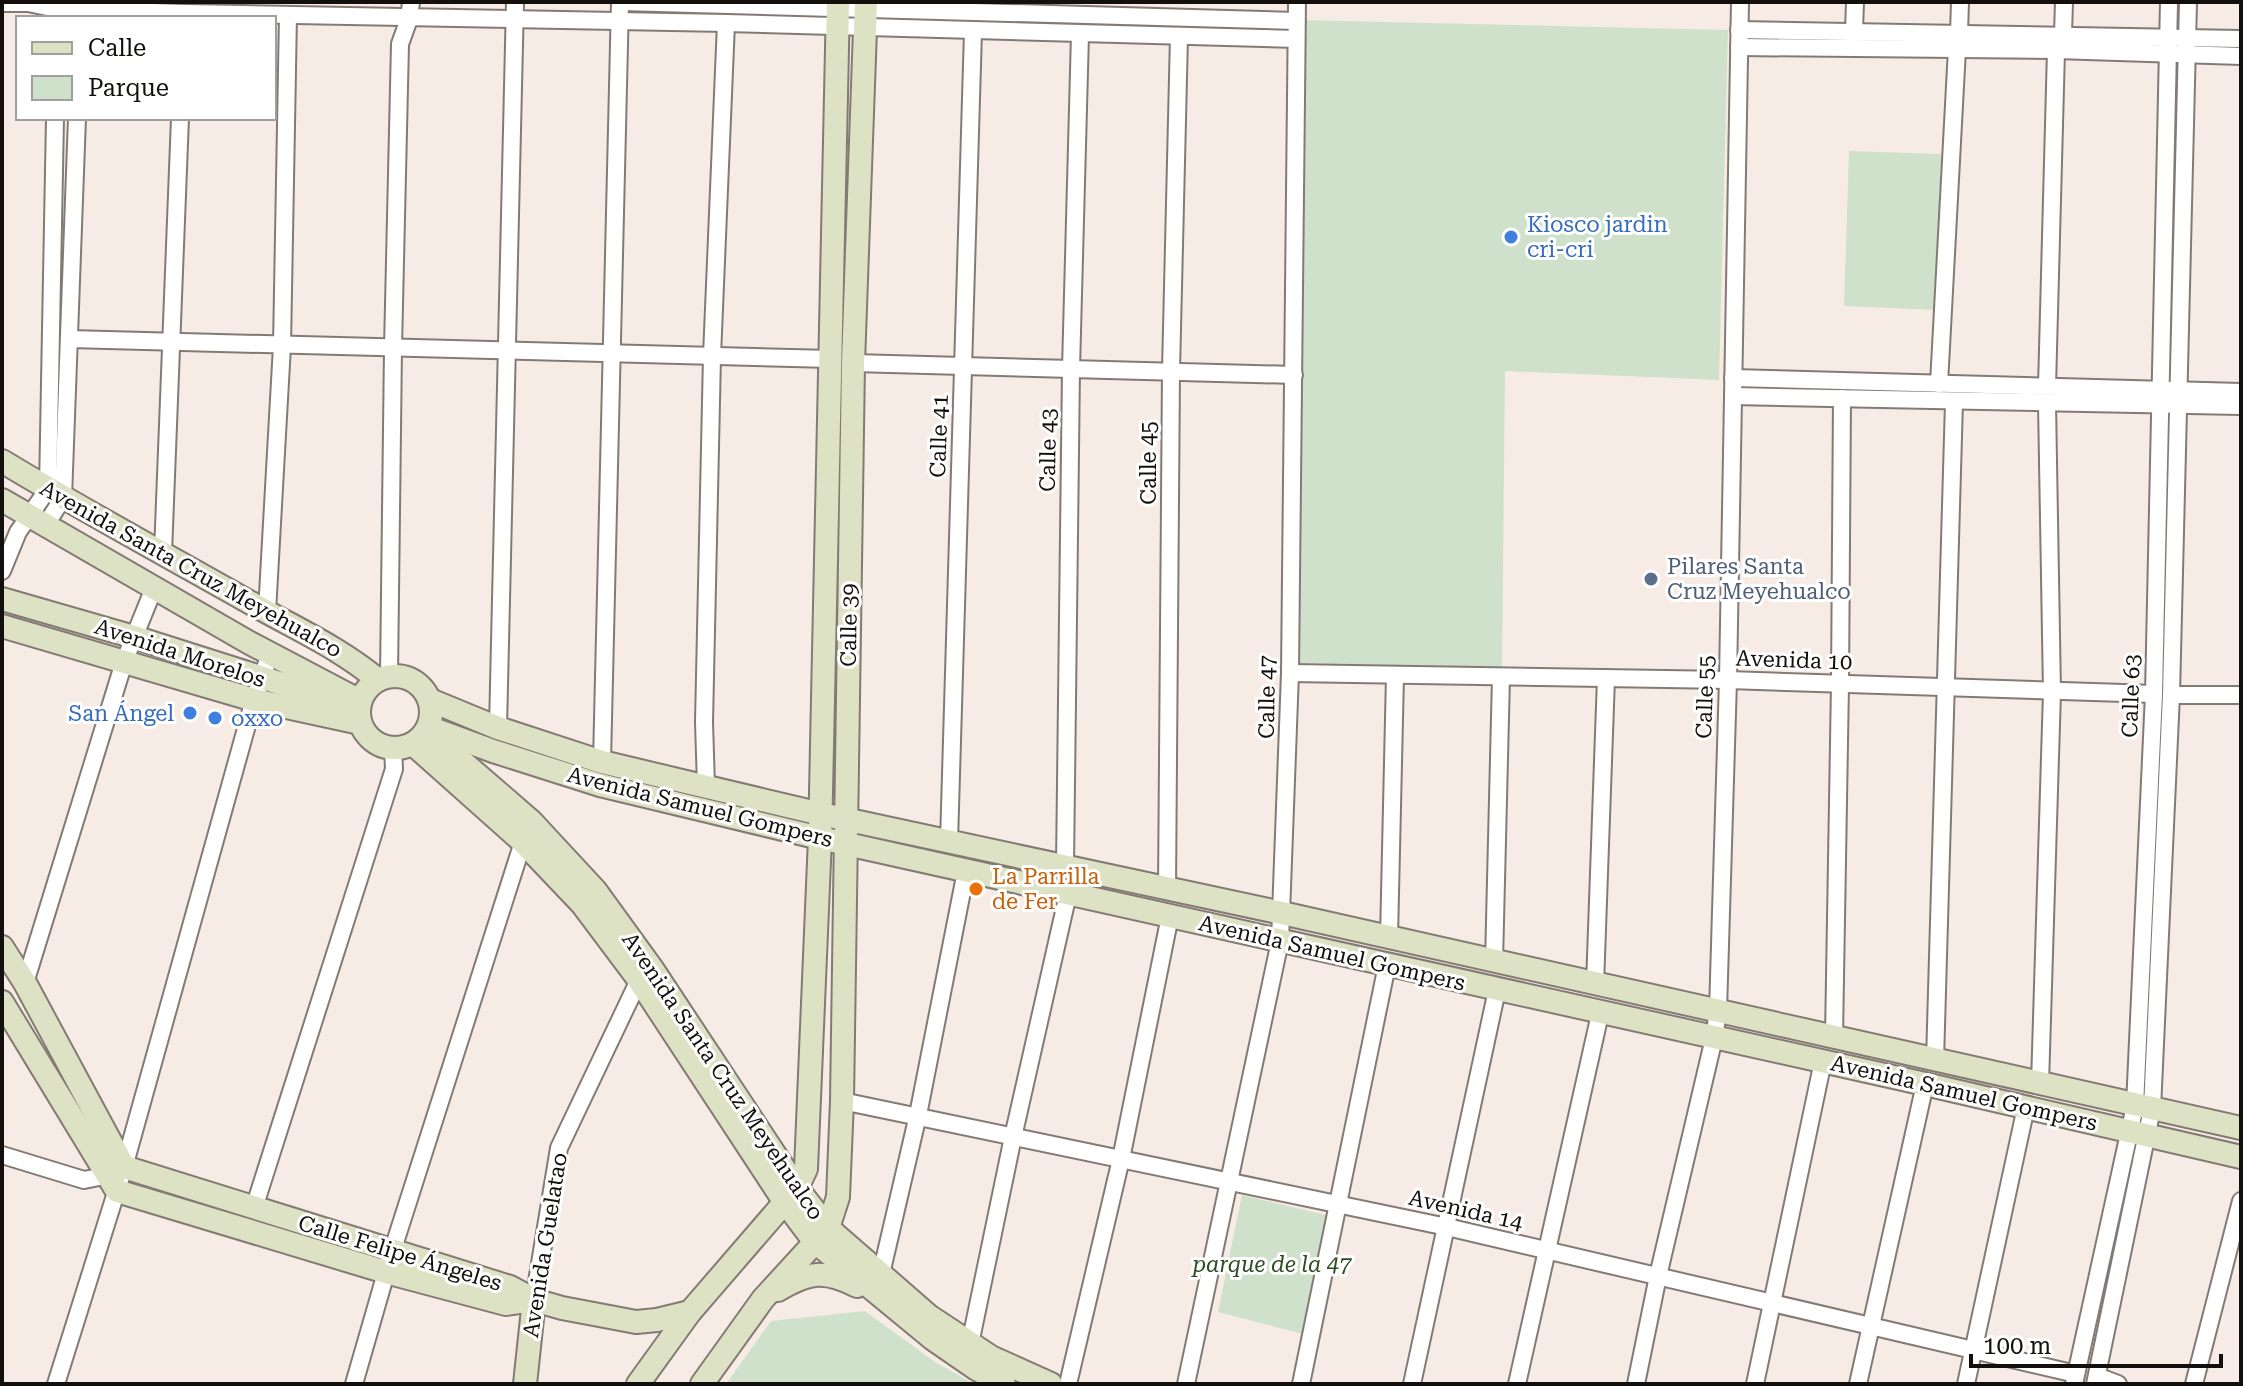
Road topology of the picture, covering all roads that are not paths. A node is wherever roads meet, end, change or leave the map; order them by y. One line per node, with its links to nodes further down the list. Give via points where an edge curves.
1 (29, 2): 11 (street); 14 (street)
2 (515, 2): 23 (street)
3 (621, 2): 17 (street); 25 (street)
4 (1297, 2): 24 (street, Calle 47)
5 (1740, 2): 26 (street, Calle 55)
6 (1855, 2): 28 (street)
7 (1960, 2): 33 (street)
8 (2064, 2): 34 (street)
9 (2169, 2): 35 (street, Calle 63)
10 (2188, 2): 36 (street, Calle 63)
11 (2, 3)
12 (974, 7): 13 (street); 20 (street)
13 (1081, 9): 18 (street)
14 (57, 10): 15 (street)
15 (80, 10): 22 (street)
16 (401, 10): 21 (street); 23 (street); 45 (street)
17 (726, 10): 19 (street); 25 (street); 48 (street)
18 (1179, 10): 24 (street)
19 (838, 13): 20 (street); 49 (street, Calle 39)
20 (866, 13): 27 (street); 50 (street, Calle 39)
21 (288, 15): 22 (street); 44 (street)
22 (184, 16)
23 (514, 20): 25 (street); 46 (street)
24 (1296, 21): 31 (street, Calle 47)
25 (619, 22): 47 (street)
26 (1739, 30): 28 (street); 37 (street, Calle 55)
27 (973, 31): 29 (street); 51 (street, Calle 41)
28 (1854, 31): 33 (street)
29 (1080, 34): 30 (street); 52 (street, Calle 43)
30 (1179, 36): 31 (street); 53 (street, Calle 45)
31 (1296, 39): 54 (street, Calle 47)
32 (2241, 39): 36 (street)
33 (1958, 41): 34 (street); 37 (street); 56 (street)
34 (2060, 42): 35 (street); 58 (street)
35 (2168, 45): 36 (street); 60 (street, Calle 63)
36 (2186, 46): 38 (street); 60 (street, Calle 63)
37 (1739, 47): 55 (street, Calle 55)
38 (2241, 56)
39 (55, 120): 65 (street)
40 (77, 120): 42 (street)
41 (180, 120): 43 (street)
42 (70, 339): 43 (street); 65 (street)
43 (173, 342): 44 (street); 68 (street)
44 (282, 346): 45 (street); 72 (street)
45 (393, 348): 46 (street); 80 (street)
46 (507, 351): 47 (street); 91 (street)
47 (611, 353): 48 (street); 93 (street)
48 (712, 356): 49 (street); 94 (street)
49 (831, 359): 95 (street, Calle 39)
50 (853, 363): 51 (street); 96 (street, Calle 39)
51 (963, 367): 52 (street); 99 (street, Calle 41)
52 (1071, 369): 53 (street); 101 (street, Calle 43)
53 (1171, 371): 54 (street); 103 (street, Calle 45)
54 (1294, 375): 77 (street, Calle 47)
55 (1733, 378): 56 (street); 59 (street, Calle 55)
56 (1939, 384): 58 (street)
57 (2241, 392): 60 (street)
58 (2047, 395): 60 (street); 62 (street); 86 (street)
59 (1733, 396): 61 (street); 82 (street, Calle 55)
60 (2170, 397): 63 (street); 87 (street, Calle 63)
61 (1842, 398): 62 (street); 83 (street)
62 (1954, 402): 84 (street)
63 (2241, 406)
64 (2, 461): 65 (street, Avenida Santa Cruz Meyehualco)
65 (56, 493): 67 (street); 68 (street, Avenida Santa Cruz Meyehualco)
66 (2, 500): 67 (street, Avenida Santa Cruz Meyehualco)
67 (38, 521): 69 (street, via 18,532); 70 (street, Avenida Santa Cruz Meyehualco)
68 (163, 553): 72 (street, Avenida Santa Cruz Meyehualco)
69 (2, 571)
70 (154, 588): 74 (street); 75 (street, Avenida Santa Cruz Meyehualco)
71 (2, 599): 74 (street, Avenida Morelos)
72 (267, 612): 80 (street, Avenida Santa Cruz Meyehualco)
73 (2, 626): 76 (street, Avenida Morelos)
74 (134, 637): 76 (street); 85 (street, Avenida Morelos)
75 (270, 654): 85 (street); 90 (street, Avenida Santa Cruz Meyehualco)
76 (124, 662): 85 (street, Avenida Morelos); 113 (street)
77 (1290, 673): 78 (street, Avenida 10); 105 (street, Calle 47)
78 (1395, 675): 79 (street, Avenida 10); 107 (street)
79 (1501, 677): 81 (street, Avenida 10); 110 (street)
80 (384, 678): 89 (street, via 406,677); 90 (street, via 364,693)
81 (1606, 678): 82 (street, Avenida 10); 114 (street)
82 (1728, 680): 83 (street, Avenida 10); 117 (street, Calle 55)
83 (1840, 684): 84 (street, Avenida 10); 119 (street)
84 (1947, 687): 86 (street, Avenida 10); 122 (street)
85 (257, 689): 90 (street, Avenida Morelos); 135 (street)
86 (2052, 692): 87 (street, Avenida 10); 124 (street)
87 (2162, 695): 88 (street, Avenida 10); 127 (street, Calle 63)
88 (2241, 695)
89 (430, 700): 91 (street, Avenida Samuel Gompers); 92 (street, via 431,714)
90 (359, 711): 92 (street, via 367,736 379,745)
91 (498, 728): 93 (street, Avenida Samuel Gompers)
92 (415, 737): 97 (street, Avenida Samuel Gompers, via 493,751 600,785); 98 (street, Avenida Santa Cruz Meyehualco); 137 (street, Avenida Santa Cruz Meyehualco, via 531,821 595,890 653,970); 140 (street, via 394,769)
93 (602, 762): 94 (street, Avenida Samuel Gompers)
94 (706, 787): 95 (street, Avenida Samuel Gompers)
95 (821, 814): 96 (street, Avenida Samuel Gompers); 97 (street, Calle 39)
96 (846, 819): 99 (street, Avenida Samuel Gompers); 100 (street, Calle 39)
97 (820, 838): 100 (street, Avenida Samuel Gompers); 137 (street, Calle 39, via 809,1147 806,1169)
98 (523, 842): 112 (street, Avenida Santa Cruz Meyehualco, via 582,904); 144 (street)
99 (949, 842): 101 (street, Avenida Samuel Gompers)
100 (845, 844): 102 (street, Avenida Samuel Gompers); 125 (street, Calle 39)
101 (1065, 866): 103 (street, Avenida Samuel Gompers)
102 (966, 871): 104 (street, Avenida Samuel Gompers); 128 (street)
103 (1167, 889): 105 (street, Avenida Samuel Gompers)
104 (1068, 894): 106 (street, Avenida Samuel Gompers); 131 (street)
105 (1282, 913): 107 (street, Avenida Samuel Gompers); 108 (street, Calle 47)
106 (1170, 916): 108 (street, Avenida Samuel Gompers); 134 (street)
107 (1389, 938): 110 (street, Avenida Samuel Gompers)
108 (1280, 941): 111 (street, Avenida Samuel Gompers); 136 (street, Calle 47)
109 (2, 947): 113 (street)
110 (1494, 962): 114 (street, Avenida Samuel Gompers)
111 (1387, 965): 115 (street, Avenida Samuel Gompers); 139 (street)
112 (639, 980): 137 (street, Avenida Santa Cruz Meyehualco); 148 (street, Avenida Guelatao, via 559,1148)
113 (25, 983): 135 (street)
114 (1595, 985): 117 (street, Avenida Samuel Gompers)
115 (1497, 990): 118 (street, Avenida Samuel Gompers); 141 (street)
116 (2, 1002): 135 (street)
117 (1718, 1011): 119 (street, Avenida Samuel Gompers); 120 (street, Calle 55)
118 (1600, 1014): 120 (street, Avenida Samuel Gompers); 143 (street)
119 (1834, 1037): 122 (street, Avenida Samuel Gompers)
120 (1714, 1038): 121 (street, Avenida Samuel Gompers); 146 (street, Calle 55)
121 (1823, 1061): 123 (street, Avenida Samuel Gompers); 150 (street)
122 (1935, 1061): 124 (street, Avenida Samuel Gompers)
123 (1925, 1084): 126 (street, Avenida Samuel Gompers); 152 (street)
124 (2040, 1084): 127 (street, Avenida Samuel Gompers)
125 (842, 1101): 128 (street, Avenida 14); 142 (street, Calle 39, via 838,1197)
126 (2026, 1107): 130 (street, Avenida Samuel Gompers); 154 (street)
127 (2144, 1107): 129 (street, Avenida Samuel Gompers); 130 (street, Calle 63)
128 (918, 1115): 131 (street, Avenida 14); 145 (street)
129 (2241, 1128)
130 (2138, 1133): 133 (street, Avenida Samuel Gompers); 156 (street, Calle 63); 157 (street, Calle 63)
131 (1013, 1137): 134 (street, Avenida 14); 153 (street)
132 (2, 1155): 135 (street, Calle Felipe Ángeles, via 84,1180)
133 (2241, 1157)
134 (1121, 1159): 136 (street, Avenida 14); 165 (street)
135 (117, 1177): 140 (street, Calle Felipe Ángeles); 144 (street, Calle Felipe Ángeles); 158 (street)
136 (1228, 1183): 139 (street, Avenida 14); 166 (street, Calle 47)
137 (791, 1195): 142 (street, Avenida Santa Cruz Meyehualco); 151 (street)
138 (2241, 1201): 175 (street)
139 (1339, 1205): 141 (street, Avenida 14); 167 (street)
140 (254, 1208): 144 (street, Calle Felipe Ángeles)
141 (1447, 1227): 143 (street, Avenida 14); 168 (street)
142 (821, 1234): 145 (street, Avenida Santa Cruz Meyehualco); 147 (street); 149 (street, Avenida Santa Cruz Meyehualco)
143 (1546, 1252): 146 (street, Avenida 14); 169 (street)
144 (389, 1262): 148 (street, Calle Felipe Ángeles, via 506,1304); 159 (street)
145 (881, 1274): 153 (street, Avenida Santa Cruz Meyehualco)
146 (1658, 1276): 150 (street, Avenida 14); 170 (street, Calle 55)
147 (763, 1299): 149 (street, via 804,1277 829,1274); 162 (street)
148 (534, 1300): 151 (street, Calle Felipe Ángeles, via 636,1322); 160 (street, Avenida Guelatao)
149 (890, 1304): 163 (street, Avenida Santa Cruz Meyehualco)
150 (1771, 1304): 152 (street, Avenida 14); 171 (street)
151 (690, 1312): 155 (street)
152 (1871, 1326): 154 (street, Avenida 14); 172 (street)
153 (970, 1344): 164 (street, Avenida Santa Cruz Meyehualco)
154 (1975, 1350): 156 (street, Avenida 14); 173 (street)
155 (650, 1374): 161 (street)
156 (2075, 1379)
157 (2096, 1380): 174 (street)
158 (56, 1384)
159 (354, 1384)
160 (525, 1384)
161 (638, 1384)
162 (702, 1384)
163 (1004, 1384)
164 (1051, 1384)
165 (1068, 1384)
166 (1186, 1384)
167 (1301, 1384)
168 (1412, 1384)
169 (1517, 1384)
170 (1636, 1384)
171 (1755, 1384)
172 (1858, 1384)
173 (1966, 1384)
174 (2118, 1384)
175 (2194, 1384)

